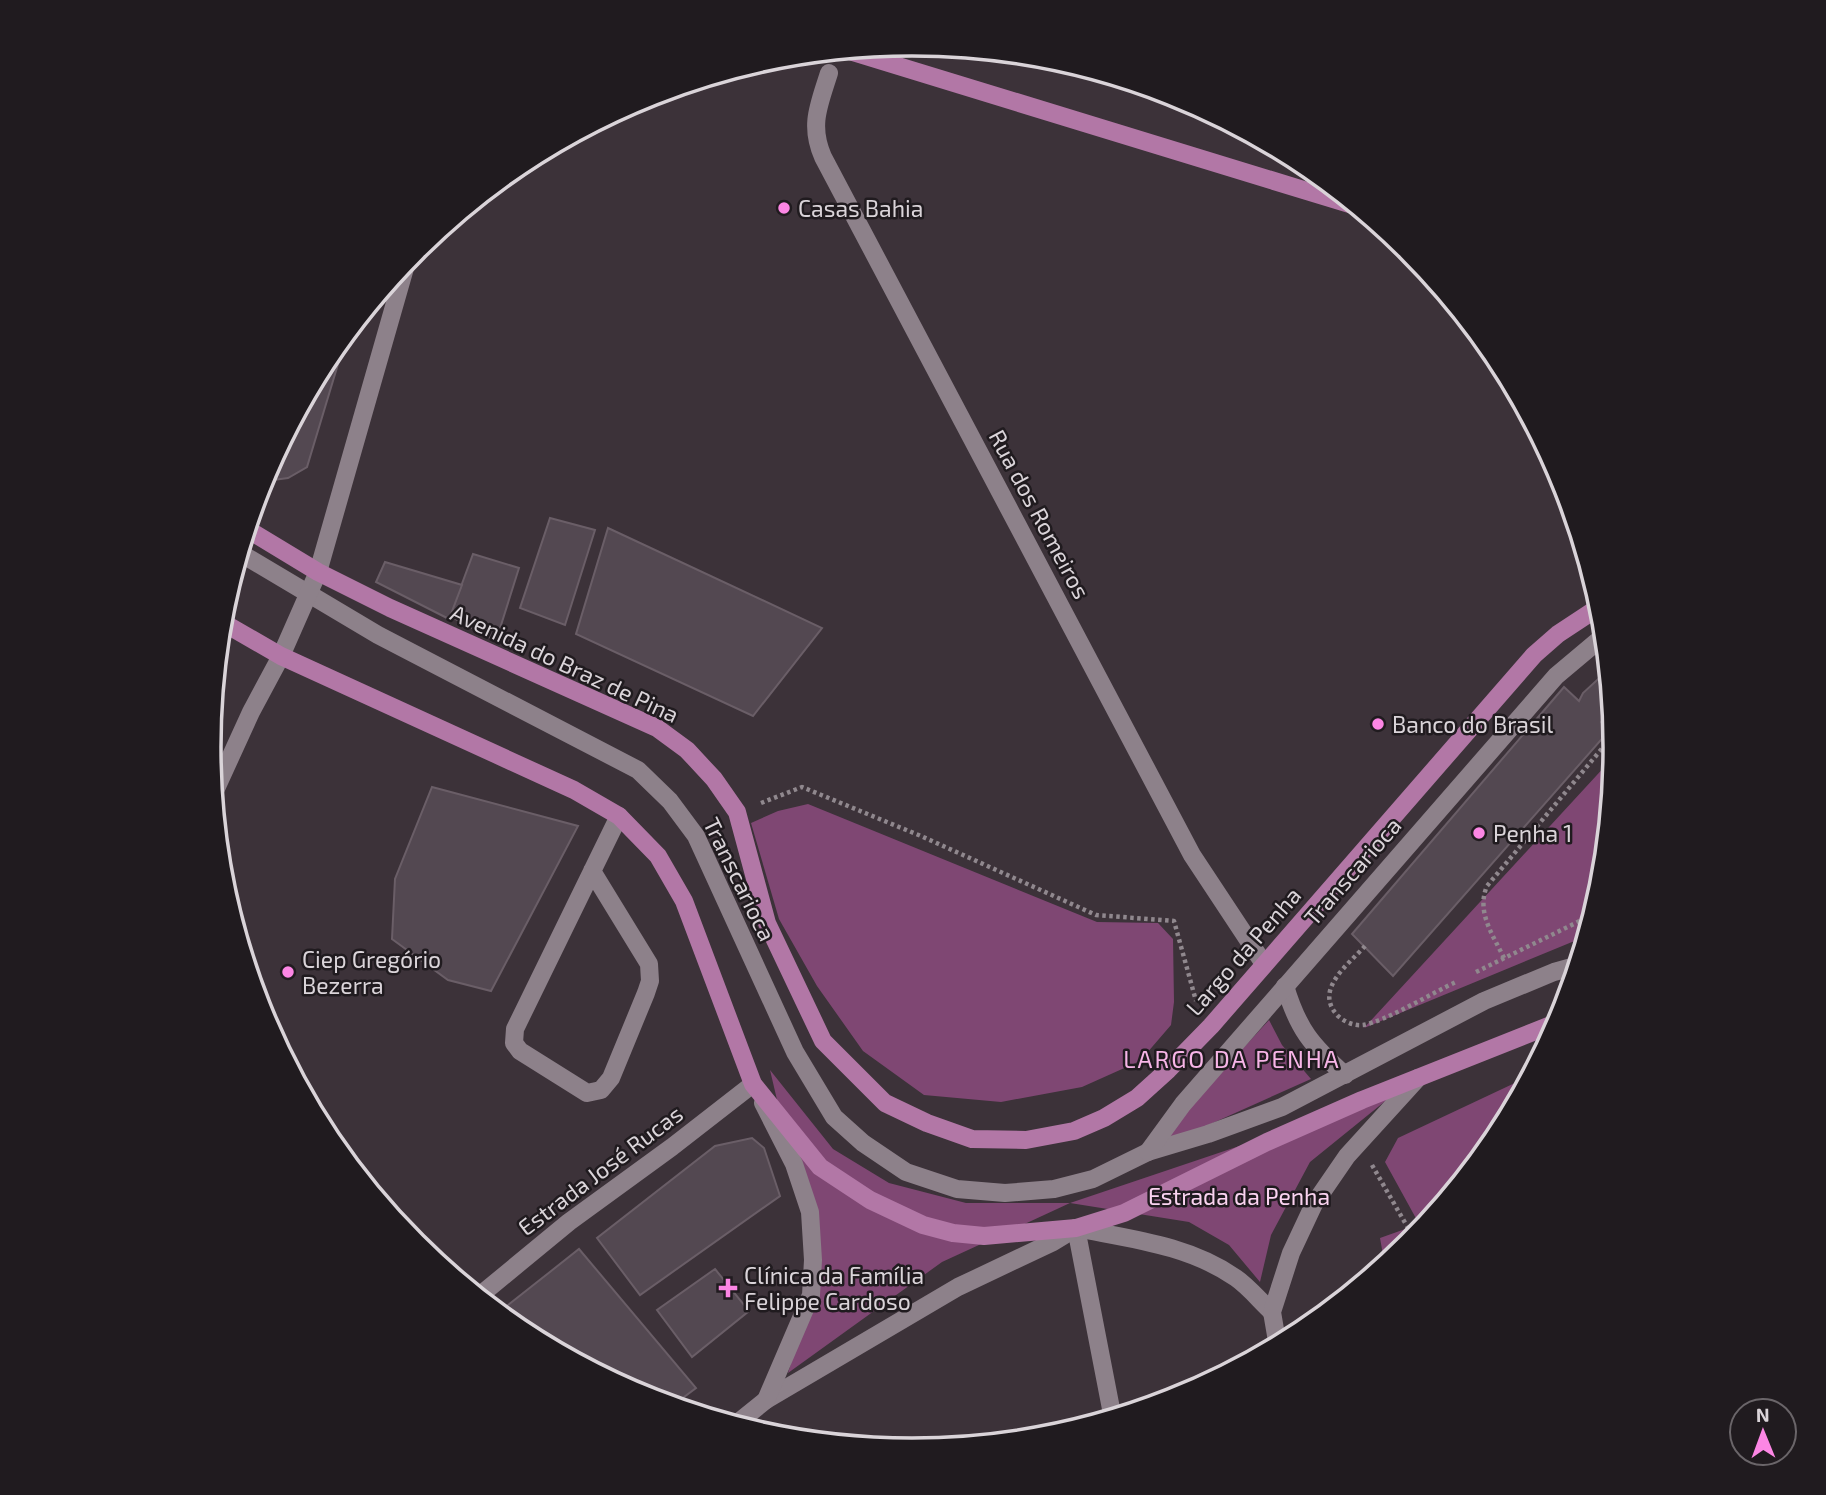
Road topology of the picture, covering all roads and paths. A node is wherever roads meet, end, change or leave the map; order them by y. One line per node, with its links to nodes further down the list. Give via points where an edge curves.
1 (869, 57): 3 (main road)
2 (829, 73): 21 (street, Rua dos Romeiros, via 815,126 823,157 1192,855)
3 (1335, 200)
4 (400, 284): 7 (street)
5 (255, 534): 7 (main road, Avenida do Braz de Pina)
6 (248, 558): 8 (street, Transcarioca)
7 (318, 572): 8 (street); 15 (main road, Avenida do Braz de Pina, via 657,728 687,750)
8 (309, 595): 12 (street); 32 (street, Transcarioca, via 388,641 638,770 670,801 696,836 795,1052 820,1095 834,1117 895,1165 957,1189 1004,1193 1054,1189 1093,1179)
9 (1591, 612): 21 (main road, Largo da Penha, via 1534,654)
10 (232, 628): 12 (main road)
11 (1596, 642): 25 (street, Transcarioca, via 1556,676)
12 (281, 656): 14 (street); 16 (main road, via 574,790)
13 (1604, 746): 20 (path, via 1487,886 1481,899 1483,913)
14 (222, 775)
15 (737, 812): 26 (path, via 803,787 1096,915 1174,921); 28 (main road, Avenida do Braz de Pina, via 767,923 823,1041)
16 (619, 816): 17 (street); 31 (main road, via 658,856 684,901)
17 (592, 871): 17 (street, via 515,1029 514,1042 520,1051 587,1093 601,1090 611,1078 650,981 649,964)
18 (1582, 920): 20 (path)
19 (1365, 946): 24 (path, via 1331,984 1332,1009 1342,1020 1374,1022)
20 (1504, 958): 23 (path)
21 (1264, 964): 28 (main road, Largo da Penha, via 1211,1026 1137,1098 1074,1131 1026,1140 972,1139 885,1103)
22 (1569, 968): 29 (street, Transcarioca, via 1484,1001)
23 (1469, 975)
24 (1457, 981)
25 (1284, 986): 29 (street, via 1302,1031); 32 (street, Transcarioca, via 1182,1104)
26 (1200, 1013)
27 (1545, 1028): 30 (main road)
28 (850, 1069)
29 (1345, 1075): 32 (street, Transcarioca, via 1256,1118)
30 (1418, 1079): 34 (main road, via 1268,1142 1124,1213); 37 (street, via 1347,1156 1314,1204)
31 (753, 1084): 34 (main road, via 820,1167 870,1200 923,1225 984,1236); 36 (street, Estrada José Rucas); 39 (street, via 794,1164 810,1212 813,1260 811,1295)
32 (1148, 1152)
33 (1387, 1188): 35 (path)
34 (1076, 1228): 37 (street, via 1202,1258 1238,1279); 39 (street, via 958,1287); 40 (street)
35 (1408, 1228)
36 (486, 1291)
37 (1272, 1312): 38 (street)
38 (1276, 1335)
39 (766, 1400): 41 (street)
40 (1112, 1409)
41 (744, 1418)

